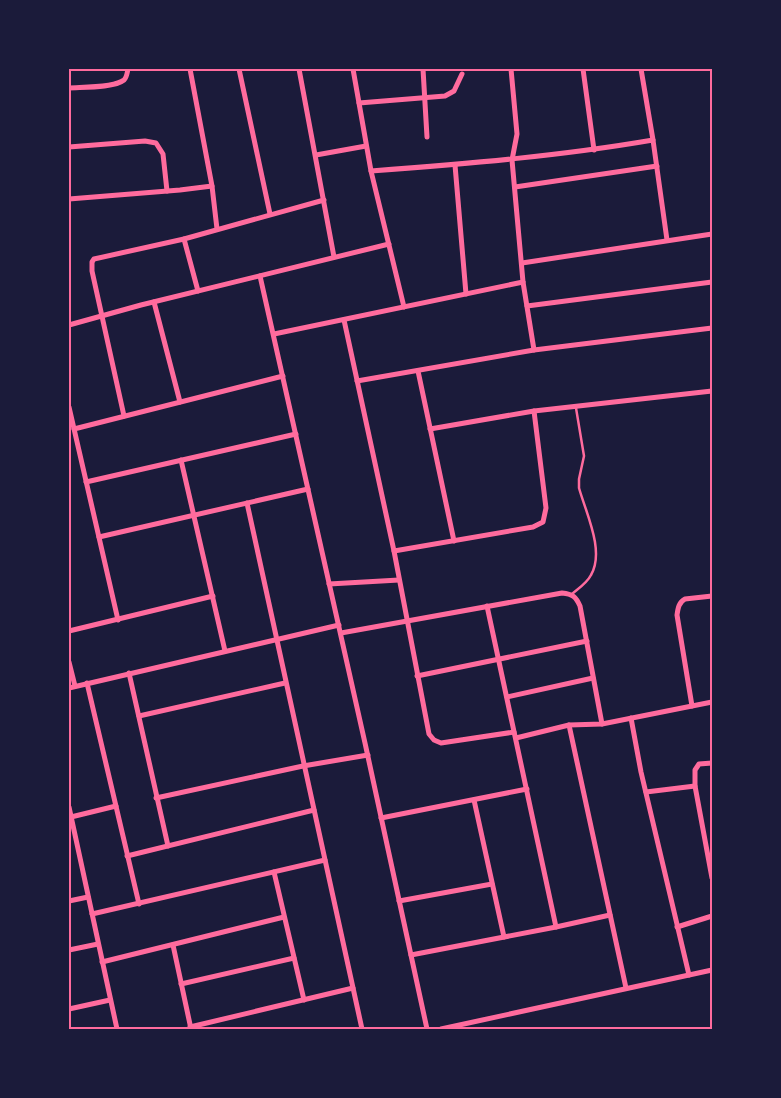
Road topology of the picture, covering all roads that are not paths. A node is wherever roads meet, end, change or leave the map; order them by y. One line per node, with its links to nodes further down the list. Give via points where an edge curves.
1 (128, 69): 11 (street, via 124,80 116,84)
2 (190, 69): 24 (street)
3 (239, 69): 29 (street)
4 (299, 69): 19 (street)
5 (353, 69): 13 (street)
6 (423, 69): 12 (street)
7 (511, 69): 20 (street, via 517,134)
8 (583, 69): 18 (street)
9 (641, 69): 15 (street)
10 (462, 74): 12 (street, via 451,94)
11 (69, 88)
12 (425, 98): 13 (street); 14 (street)
13 (359, 103): 17 (street)
14 (428, 137)
15 (653, 140): 18 (street); 22 (street)
16 (69, 146): 26 (street, via 145,141 156,144 163,154)
17 (366, 146): 19 (street); 23 (street)
18 (594, 150): 20 (street)
19 (316, 154): 28 (street)
20 (512, 160): 21 (street); 25 (street)
21 (454, 165): 23 (street); 41 (street)
22 (657, 166): 25 (street); 33 (street)
23 (371, 171): 34 (street)
24 (212, 186): 26 (street); 30 (street)
25 (515, 187): 36 (street)
26 (167, 191): 27 (street)
27 (69, 199)
28 (324, 200): 29 (street); 35 (street)
29 (270, 214): 30 (street)
30 (217, 228): 32 (street)
31 (712, 234): 33 (street)
32 (184, 239): 40 (street); 45 (street, via 94,259 92,270)
33 (667, 240): 36 (street)
34 (389, 244): 35 (street); 44 (street)
35 (334, 257): 37 (street)
36 (522, 263): 38 (street)
37 (260, 276): 40 (street); 49 (street)
38 (523, 282): 41 (street); 43 (street)
39 (712, 282): 43 (street)
40 (198, 291): 42 (street)
41 (466, 294): 44 (street)
42 (154, 302): 45 (street); 55 (street)
43 (527, 306): 50 (street)
44 (404, 307): 46 (street)
45 (102, 316): 47 (street); 59 (street)
46 (344, 320): 49 (street); 53 (street)
47 (69, 325)
48 (712, 328): 50 (street)
49 (274, 334): 52 (street)
50 (534, 350): 51 (street)
51 (418, 371): 53 (street); 60 (street)
52 (283, 376): 55 (street); 62 (street)
53 (357, 382): 70 (street)
54 (712, 391): 56 (street)
55 (180, 402): 59 (street)
56 (576, 406): 57 (street); 73 (lane, via 584,456 579,488 597,556 592,575)
57 (534, 411): 60 (street); 69 (street, via 546,508 543,522 533,527)
58 (69, 412): 61 (street)
59 (124, 416): 61 (street)
60 (430, 428): 69 (street)
61 (74, 429): 64 (street)
62 (296, 434): 63 (street); 65 (street)
63 (181, 460): 64 (street); 67 (street)
64 (86, 482): 68 (street)
65 (308, 489): 66 (street); 72 (street)
66 (247, 503): 67 (street); 82 (street)
67 (195, 515): 68 (street); 74 (street)
68 (99, 537): 77 (street)
69 (454, 541): 70 (street)
70 (394, 551): 71 (street)
71 (399, 580): 72 (street); 78 (street)
72 (330, 584): 79 (street)
73 (571, 594): 76 (street); 83 (street, via 580,606)
74 (213, 596): 77 (street); 84 (street)
75 (712, 596): 95 (street, via 685,599 678,608)
76 (487, 606): 78 (street); 85 (street)
77 (118, 620): 80 (street)
78 (406, 621): 81 (street); 88 (street)
79 (339, 625): 81 (street); 82 (street)
80 (69, 631)
81 (341, 633): 101 (street)
82 (276, 639): 84 (street); 91 (street)
83 (587, 641): 85 (street); 89 (street)
84 (225, 651): 87 (street)
85 (498, 659): 88 (street); 93 (street)
86 (69, 662): 92 (street)
87 (129, 673): 90 (street); 96 (street)
88 (417, 676): 100 (street, via 429,734 434,740 450,743)
89 (593, 678): 93 (street); 98 (street)
90 (87, 683): 92 (street); 109 (street)
91 (286, 683): 96 (street); 103 (street)
92 (72, 687)
93 (507, 697): 100 (street)
94 (712, 702): 95 (street)
95 (692, 706): 97 (street)
96 (139, 716): 107 (street)
97 (630, 718): 98 (street); 106 (street)
98 (602, 724): 99 (street)
99 (569, 725): 100 (street); 127 (street)
100 (515, 735): 105 (street)
101 (368, 755): 103 (street); 113 (street)
102 (712, 763): 104 (street, via 696,767)
103 (303, 766): 107 (street); 111 (street)
104 (695, 786): 106 (street); 120 (street)
105 (526, 789): 108 (street); 131 (street)
106 (646, 792): 130 (street)
107 (156, 798): 116 (street)
108 (474, 800): 113 (street); 121 (street)
109 (116, 806): 112 (street); 117 (street)
110 (69, 807): 112 (street)
111 (314, 810): 116 (street); 118 (street)
112 (71, 817): 114 (street)
113 (382, 818): 124 (street)
114 (76, 842): 115 (street); 122 (street)
115 (69, 844)
116 (168, 846): 117 (street)
117 (127, 856): 125 (street)
118 (325, 860): 119 (street); 142 (street)
119 (274, 872): 125 (street); 129 (street)
120 (712, 878)
121 (492, 884): 124 (street); 132 (street)
122 (88, 897): 123 (street); 126 (street)
123 (69, 901)
124 (399, 901): 136 (street)
125 (138, 904): 126 (street)
126 (92, 914): 133 (street)
127 (610, 914): 131 (street); 143 (street)
128 (712, 916): 130 (street)
129 (284, 918): 134 (street); 137 (street)
130 (677, 927): 140 (street)
131 (556, 928): 132 (street)
132 (504, 938): 136 (street)
133 (98, 944): 135 (street); 138 (street)
134 (172, 945): 138 (street); 141 (street)
135 (69, 950)
136 (411, 955): 150 (street)
137 (294, 958): 141 (street); 145 (street)
138 (102, 962): 144 (street)
139 (712, 970): 140 (street)
140 (689, 975): 143 (street)
141 (181, 984): 147 (street)
142 (353, 988): 145 (street); 149 (street)
143 (626, 988): 151 (street)
144 (110, 1000): 146 (street); 148 (street)
145 (304, 1000): 147 (street)
146 (69, 1009)
147 (191, 1028)
148 (117, 1029)
149 (362, 1029)
150 (427, 1029)
151 (440, 1029)

